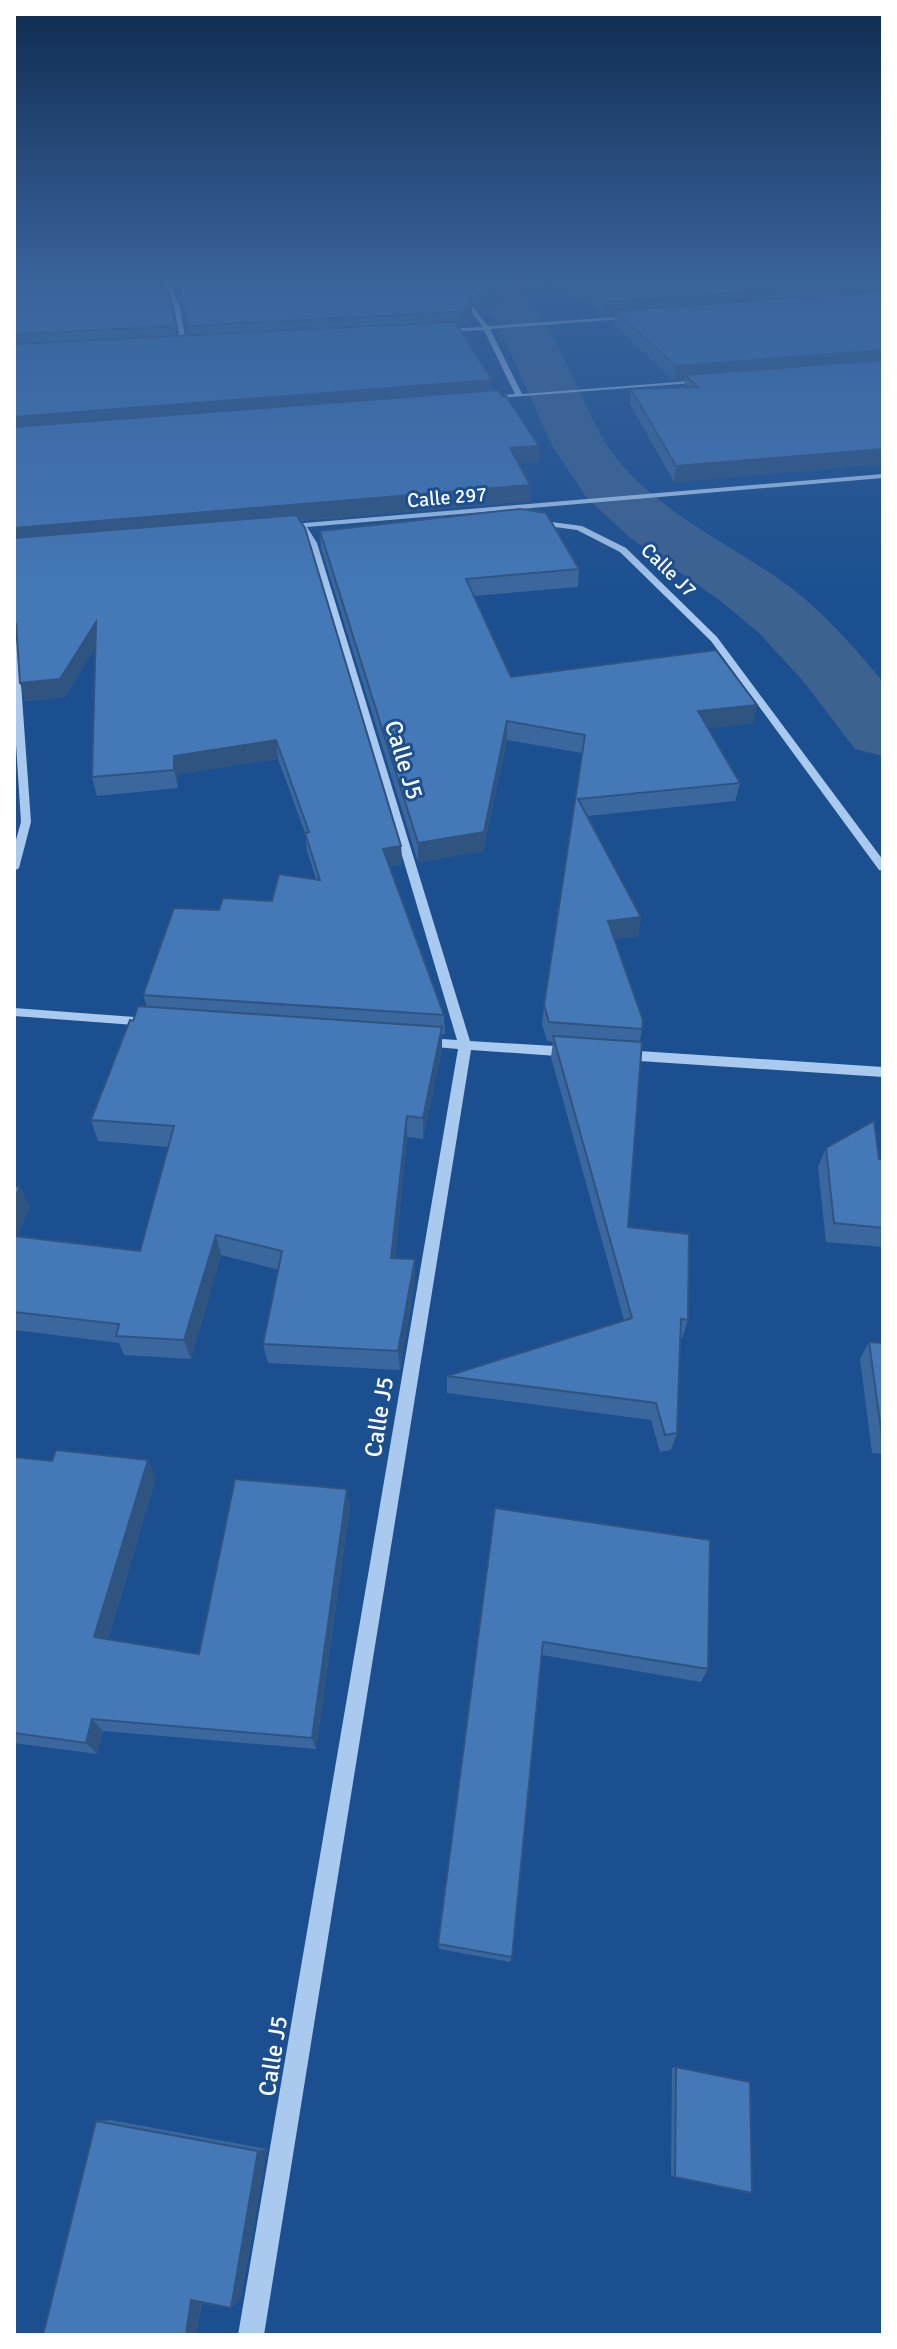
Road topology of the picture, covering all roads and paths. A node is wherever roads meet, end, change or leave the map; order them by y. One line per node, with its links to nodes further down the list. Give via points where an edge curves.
1 (516, 385): 3 (street)
2 (657, 385): 3 (street)
3 (521, 395): 4 (street)
4 (472, 400)
5 (883, 476): 7 (street, Calle 297)
6 (519, 521): 10 (street, Calle J7, via 579,528 623,550 714,639)
7 (294, 526): 14 (street, Calle J5, via 320,542)
8 (14, 642): 9 (street, via 26,822)
9 (14, 868)
10 (883, 868)
11 (14, 1012): 12 (street)
12 (170, 1024)
13 (403, 1040): 14 (street)
14 (465, 1045): 15 (street); 18 (street, Calle J5)
15 (589, 1053)
16 (605, 1054): 17 (street)
17 (883, 1072)
18 (251, 2335)

